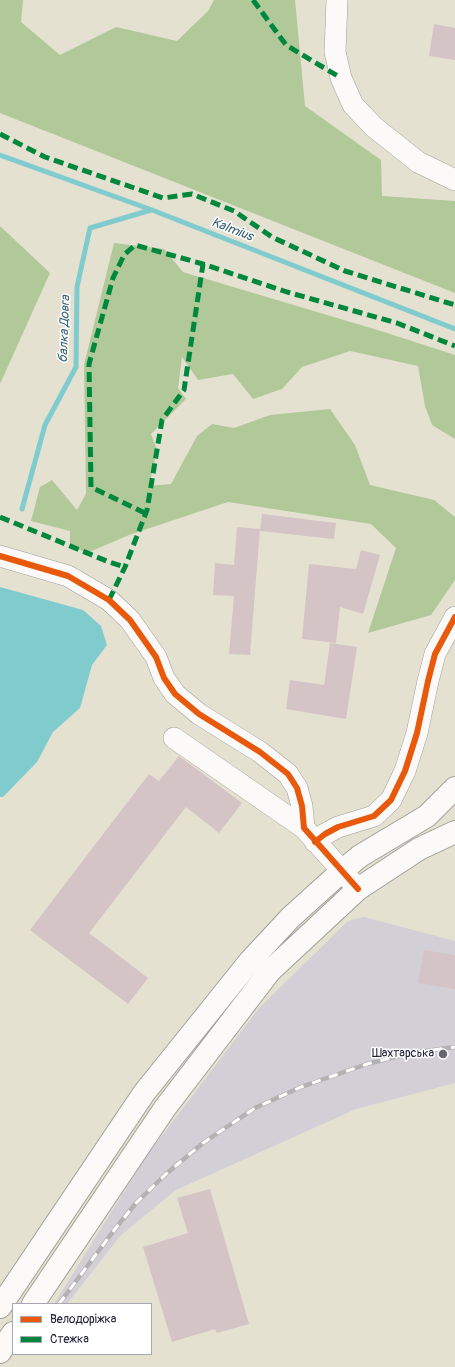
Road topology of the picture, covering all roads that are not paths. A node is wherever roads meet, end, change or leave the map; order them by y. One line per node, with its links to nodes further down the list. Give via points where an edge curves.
1 (337, 0): 2 (street, via 335,52 341,78 353,105 374,127 418,162)
2 (455, 180)
3 (0, 556): 8 (street, via 68,576 109,600 130,620 156,657 164,678 175,694 198,714 260,752 288,774 297,788)
4 (455, 617): 8 (street, via 435,654 417,733 405,771 391,800 374,816 338,827 325,834)
5 (174, 738): 8 (street)
6 (455, 788): 9 (main road, via 427,816 360,856)
7 (455, 832): 10 (main road, via 419,849)
8 (309, 835): 9 (street)
9 (342, 870): 10 (street); 12 (main road, via 291,917 250,961 144,1093)
10 (358, 889): 11 (main road, via 270,971 165,1108)
11 (34, 1303)
12 (0, 1307)
13 (12, 1334): 14 (main road)
14 (0, 1352)

